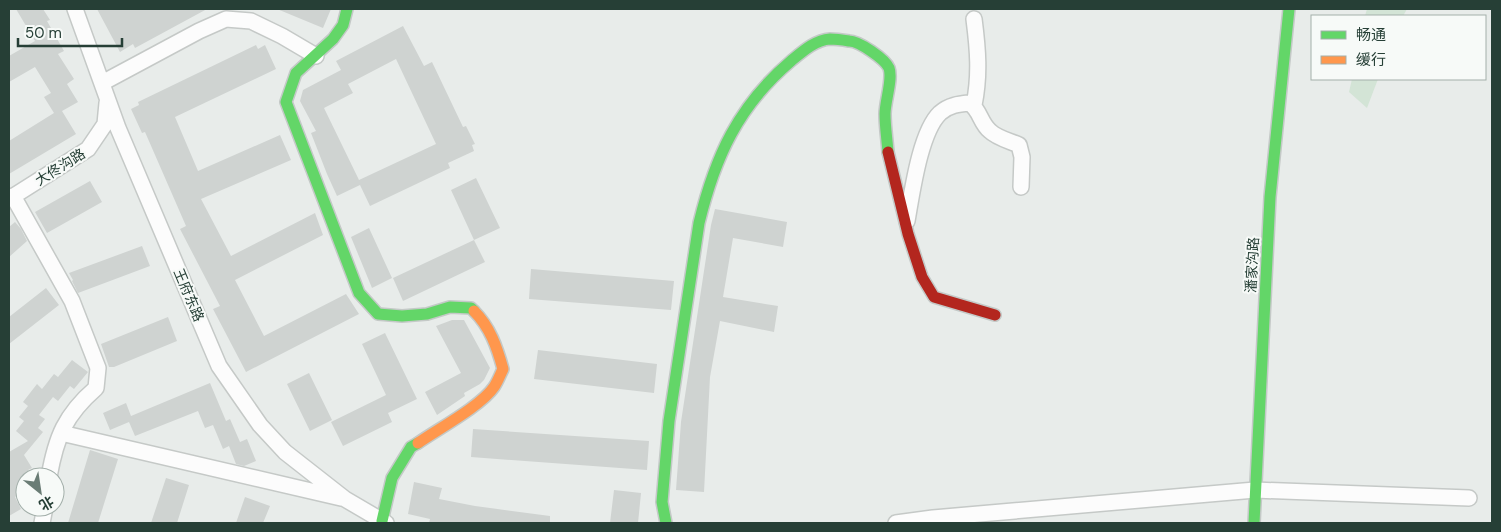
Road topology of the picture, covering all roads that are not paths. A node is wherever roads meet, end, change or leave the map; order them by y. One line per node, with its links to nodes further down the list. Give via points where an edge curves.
1 (75, 9): 6 (street, 王府东路)
2 (347, 9): 5 (street, via 343,26)
3 (1289, 9): 14 (street, 潘家沟路, via 1270,197)
4 (974, 19): 7 (street, via 979,57)
5 (316, 56): 6 (street, via 251,20 226,19); 17 (street, via 296,73 286,102 359,293 378,314 402,316 471,308 484,321 498,351 502,369 494,387 485,397 411,447 392,478)
6 (105, 90): 9 (street, 大佟沟路, via 105,124 88,149); 16 (street, 王府东路, via 219,366 260,424 285,452)
7 (974, 106): 8 (street, via 990,132 1019,146); 10 (street, via 969,102 953,105 941,112 932,124 912,189)
8 (1021, 187)
9 (11, 198): 12 (street, via 72,301 98,368 96,388 80,402 63,424)
10 (906, 226): 11 (street, via 922,277 934,297); 18 (street, via 888,157 885,112 889,69 881,58 854,41 829,39 808,47 777,73 744,113 726,142 706,195 668,421 662,502)
11 (994, 315)
12 (61, 433): 13 (street); 16 (street)
13 (51, 467)
14 (1255, 490): 15 (street); 19 (street); 20 (street, 潘家沟路)
15 (1469, 498)
16 (345, 499): 17 (street, 王府东路)
17 (384, 522)
18 (666, 523)
19 (896, 523)
20 (1254, 523)

